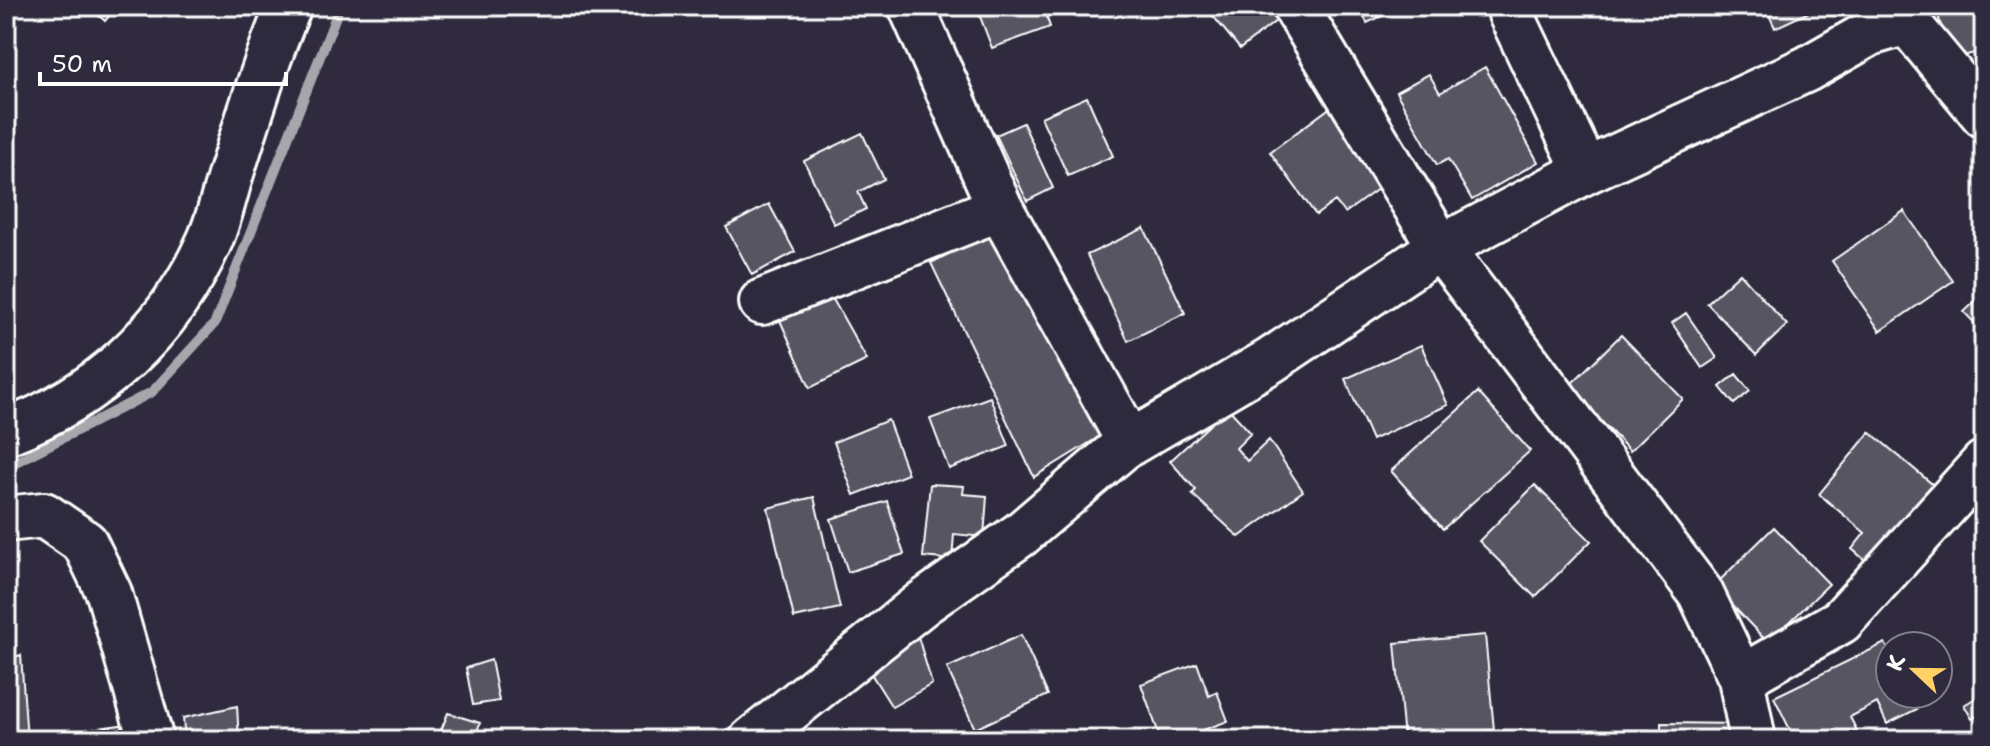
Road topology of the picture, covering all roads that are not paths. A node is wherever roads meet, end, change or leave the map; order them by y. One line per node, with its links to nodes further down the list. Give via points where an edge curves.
1 (289, 6): 11 (street, via 209,241 180,297 138,350 86,392 50,415)
2 (911, 6): 8 (street)
3 (1295, 6): 9 (street)
4 (1511, 14): 7 (street)
5 (1904, 14): 6 (street); 7 (street, via 1807,69)
6 (1984, 115)
7 (1586, 171): 9 (street)
8 (1000, 208): 10 (street); 12 (street)
9 (1441, 248): 12 (street, via 1270,361); 15 (street, via 1700,592)
10 (762, 302)
11 (6, 432)
12 (1130, 443): 17 (street, via 1021,534 923,603)
13 (1984, 463): 15 (street, via 1841,621)
14 (6, 519): 16 (street, via 44,515 85,543 109,593)
15 (1741, 678): 18 (street)
16 (151, 740)
17 (752, 740)
18 (1753, 740)

